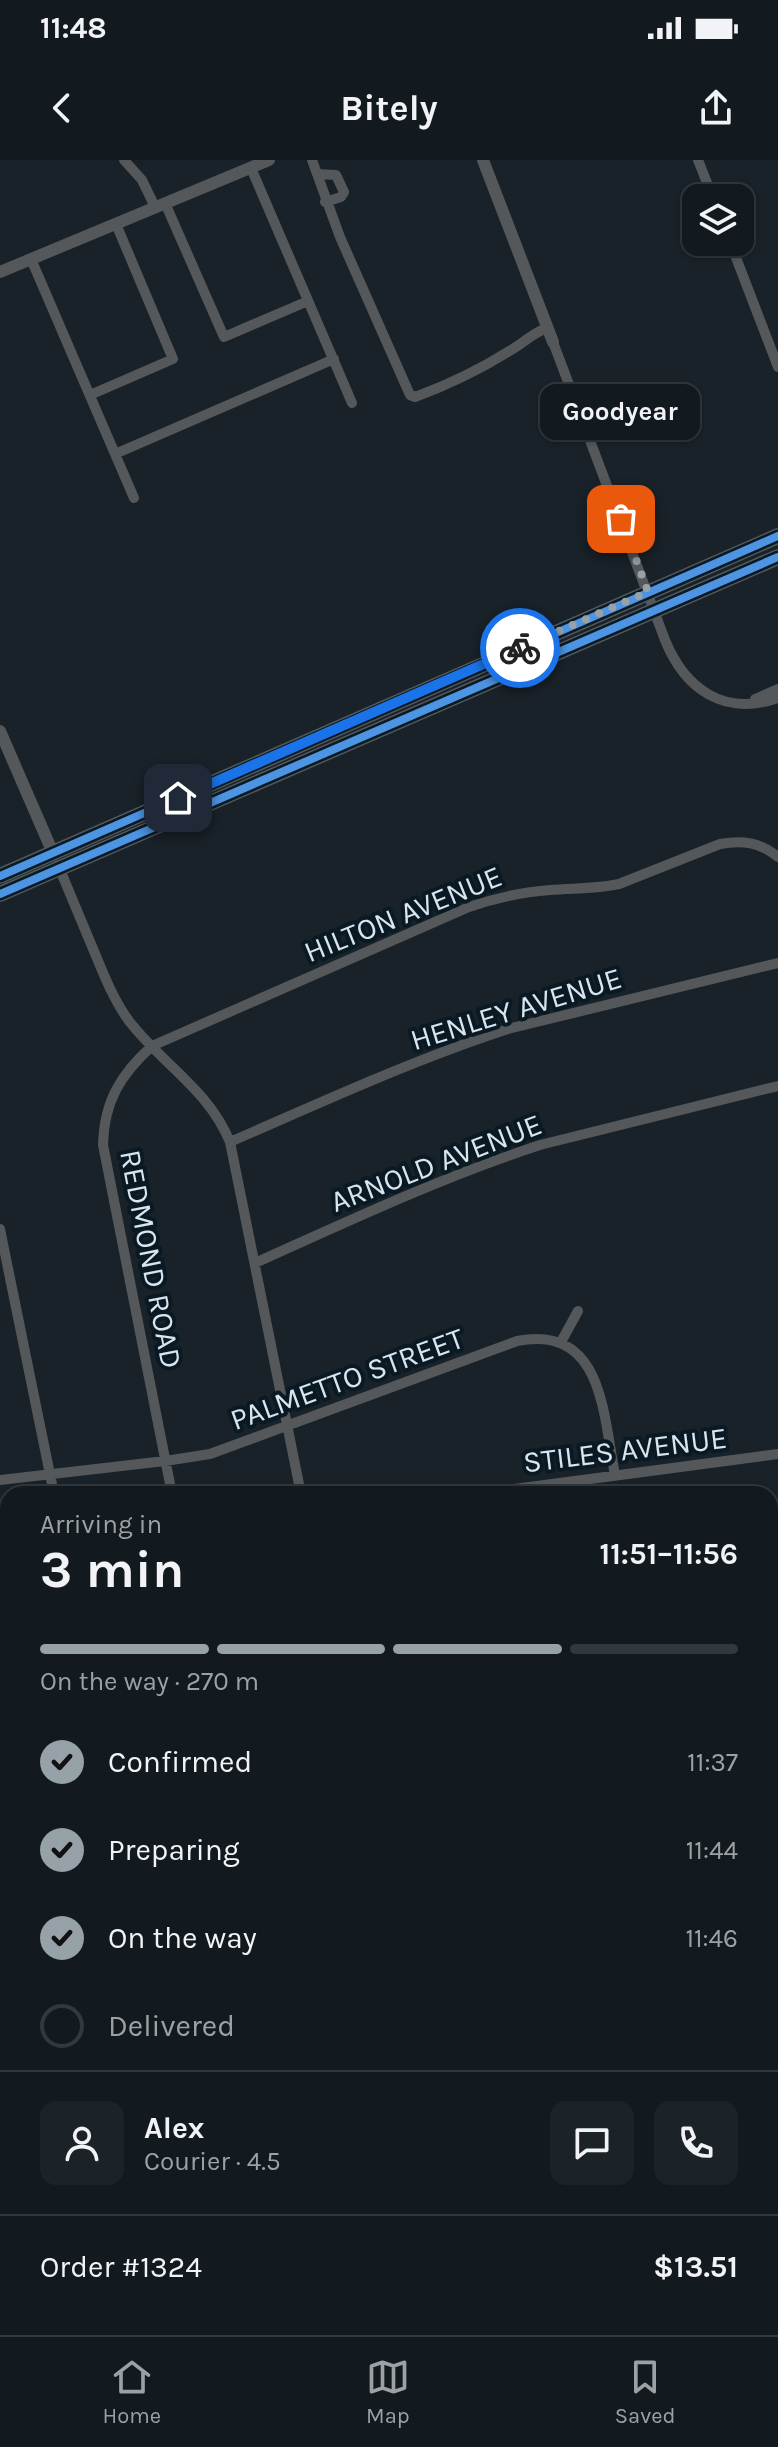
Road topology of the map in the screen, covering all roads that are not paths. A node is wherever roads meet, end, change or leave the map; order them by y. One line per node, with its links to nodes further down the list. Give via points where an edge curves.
1 (124, 160): 10 (street)
2 (269, 160): 6 (street)
3 (312, 160): 7 (street)
4 (483, 160): 16 (street)
5 (698, 160): 8 (street)
6 (251, 168): 10 (street); 15 (street)
7 (317, 174): 9 (street); 9 (street, via 336,175 344,192)
8 (707, 184)
9 (325, 202): 16 (street, via 412,396 471,373)
10 (160, 205): 11 (street); 15 (street, via 224,337)
11 (116, 224): 13 (street); 20 (street, via 173,359)
12 (735, 256): 19 (street)
13 (31, 259): 14 (street); 20 (street)
14 (0, 272)
15 (308, 301): 18 (street)
16 (547, 328): 17 (street)
17 (553, 342): 26 (street)
18 (334, 359): 21 (street); 22 (street)
19 (778, 367)
20 (90, 395): 22 (street)
21 (352, 403)
22 (115, 454): 23 (street)
23 (134, 498)
24 (778, 536): 26 (main road)
25 (778, 557): 27 (main road)
26 (648, 592): 27 (street); 28 (main road)
27 (655, 611): 31 (street, via 685,677 709,695); 34 (main road)
28 (465, 672): 32 (main road); 34 (main road, via 462,681 384,718)
29 (778, 689): 31 (street)
30 (778, 698): 31 (street)
31 (741, 703)
32 (362, 717): 35 (main road, via 355,729 306,753); 37 (main road)
33 (0, 731): 37 (street)
34 (367, 735): 35 (main road)
35 (285, 770): 37 (main road)
36 (775, 854): 41 (street, HILTON AVENUE, via 751,843 732,842 619,884 490,900)
37 (56, 860): 38 (main road); 39 (main road); 41 (street, via 117,1001)
38 (0, 876)
39 (0, 894)
40 (778, 963): 43 (street, HENLEY AVENUE, via 468,1042)
41 (152, 1046): 43 (street, via 208,1102); 50 (street, REDMOND ROAD, via 128,1069 114,1095 103,1145)
42 (778, 1086): 45 (street, ARNOLD AVENUE, via 503,1157)
43 (230, 1142): 45 (street)
44 (0, 1229): 51 (street)
45 (255, 1263): 48 (street)
46 (578, 1311): 47 (street)
47 (561, 1342): 48 (street, PALMETTO STREET, via 517,1341); 52 (street, via 592,1372)
48 (287, 1426): 50 (street, PALMETTO STREET, via 224,1450); 56 (street)
49 (778, 1454): 52 (street, STILES AVENUE)
50 (165, 1461): 51 (street, PALMETTO STREET); 55 (street, REDMOND ROAD)
51 (50, 1474): 53 (street, PALMETTO STREET); 54 (street)
52 (615, 1475): 57 (street, STILES AVENUE)
53 (0, 1480)
54 (52, 1486)
55 (170, 1486)
56 (299, 1486)
57 (535, 1486)

